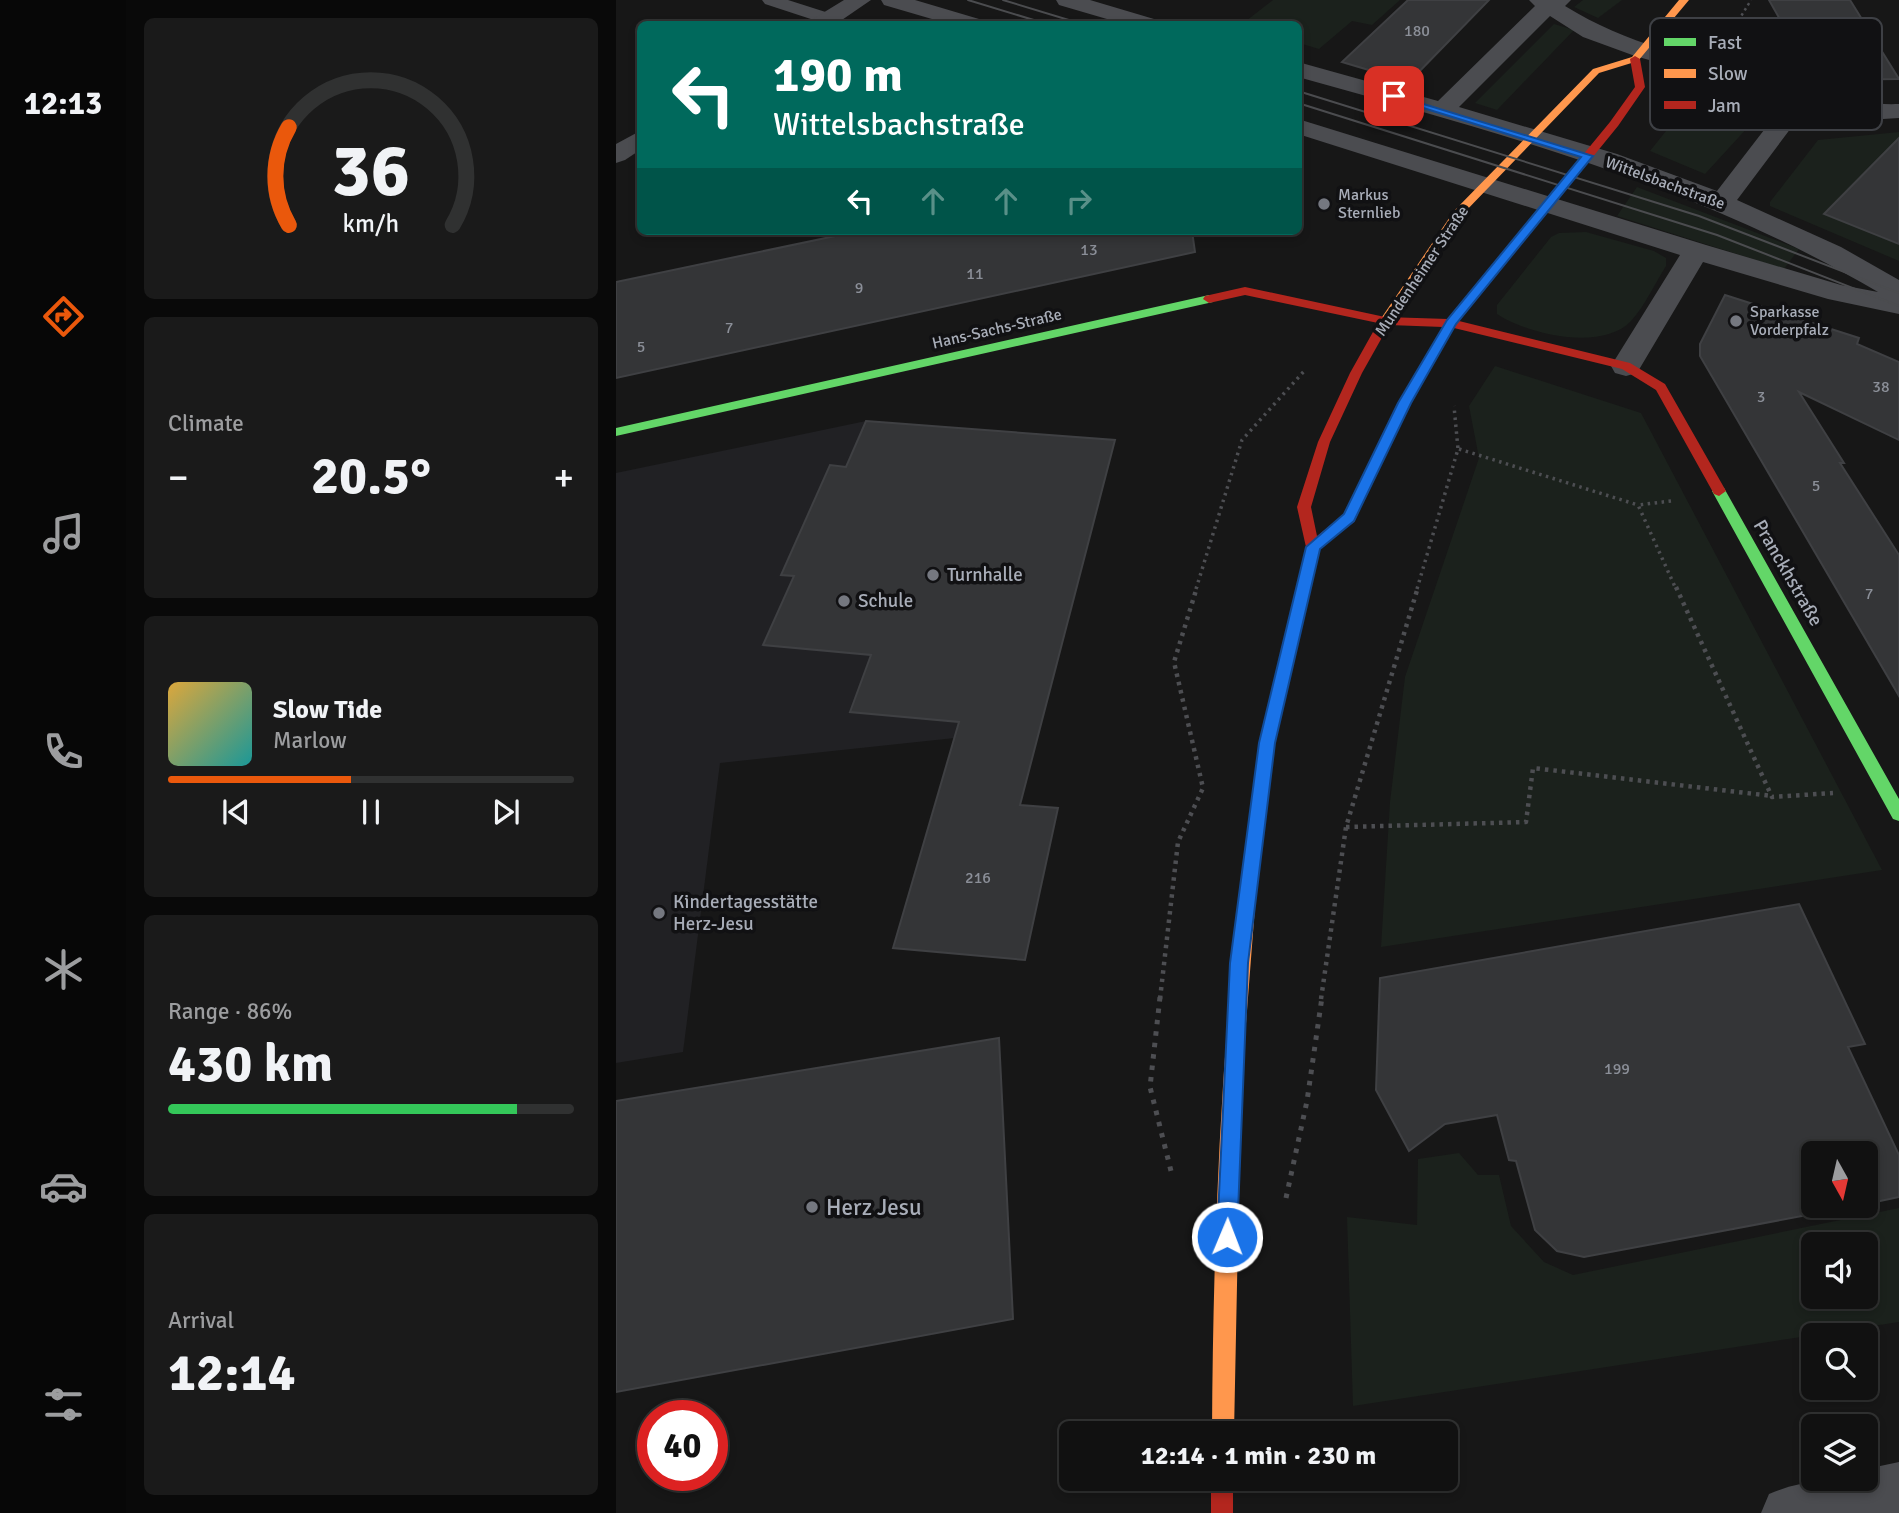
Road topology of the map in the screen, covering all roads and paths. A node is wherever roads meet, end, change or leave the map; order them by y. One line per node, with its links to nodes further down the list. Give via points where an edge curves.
1 (771, 0): 10 (lane)
2 (860, 0): 11 (street)
3 (892, 0): 12 (street)
4 (1067, 0): 13 (street)
5 (1684, 0): 8 (street)
6 (1751, 0): 9 (path)
7 (1549, 2): 15 (street, via 1591,32); 18 (street)
8 (1669, 18)
9 (1740, 18)
10 (823, 21)
11 (827, 21)
12 (961, 21)
13 (1136, 21)
14 (1650, 42): 15 (street)
15 (1639, 55): 16 (street); 21 (street, Mundenheimer Straße, via 1596,71); 24 (street, via 1640,87)
16 (1650, 57)
17 (1302, 70): 18 (street, Wittelsbachstraße)
18 (1442, 110): 21 (street, Wittelsbachstraße)
19 (1302, 127): 25 (street)
20 (1777, 130): 26 (street)
21 (1530, 137): 24 (street, Wittelsbachstraße); 25 (street, Mundenheimer Straße)
22 (637, 141): 23 (street)
23 (616, 155)
24 (1588, 156): 26 (street, Wittelsbachstraße); 27 (street)
25 (1485, 185): 27 (street); 31 (street, Mundenheimer Straße, via 1458,214)
26 (1721, 203): 29 (street, Wittelsbachstraße, via 1851,262)
27 (1547, 204): 28 (street); 32 (street)
28 (1696, 251): 30 (street, via 1838,293); 34 (street)
29 (1899, 292)
30 (1899, 305)
31 (1385, 321): 32 (street, Hans-Sachs-Straße); 35 (street, Hans-Sachs-Straße, via 1245,291); 39 (street, Mundenheimer Straße, via 1324,442 1304,507)
32 (1451, 323): 33 (street, Hans-Sachs-Straße); 39 (street, via 1404,403 1349,517)
33 (1492, 333): 34 (street, Pranckhstraße); 36 (path, via 1454,402)
34 (1626, 366): 37 (street, Pranckhstraße, via 1661,387)
35 (616, 432)
36 (1458, 449): 38 (path); 43 (path)
37 (1720, 496): 38 (path); 40 (street, Pranckhstraße)
38 (1638, 505): 41 (path)
39 (1313, 547): 45 (street, Mundenheimer Straße, via 1267,743 1239,963 1229,1135)
40 (1887, 790): 41 (path); 42 (street, Pranckhstraße)
41 (1772, 797): 43 (path, via 1533,768 1526,822)
42 (1899, 814)
43 (1346, 827): 44 (path, via 1307,1101)
44 (1285, 1202)
45 (1223, 1421)
46 (1899, 1489): 49 (street)
47 (1222, 1491): 48 (street)
48 (1222, 1513)
49 (1788, 1513)

